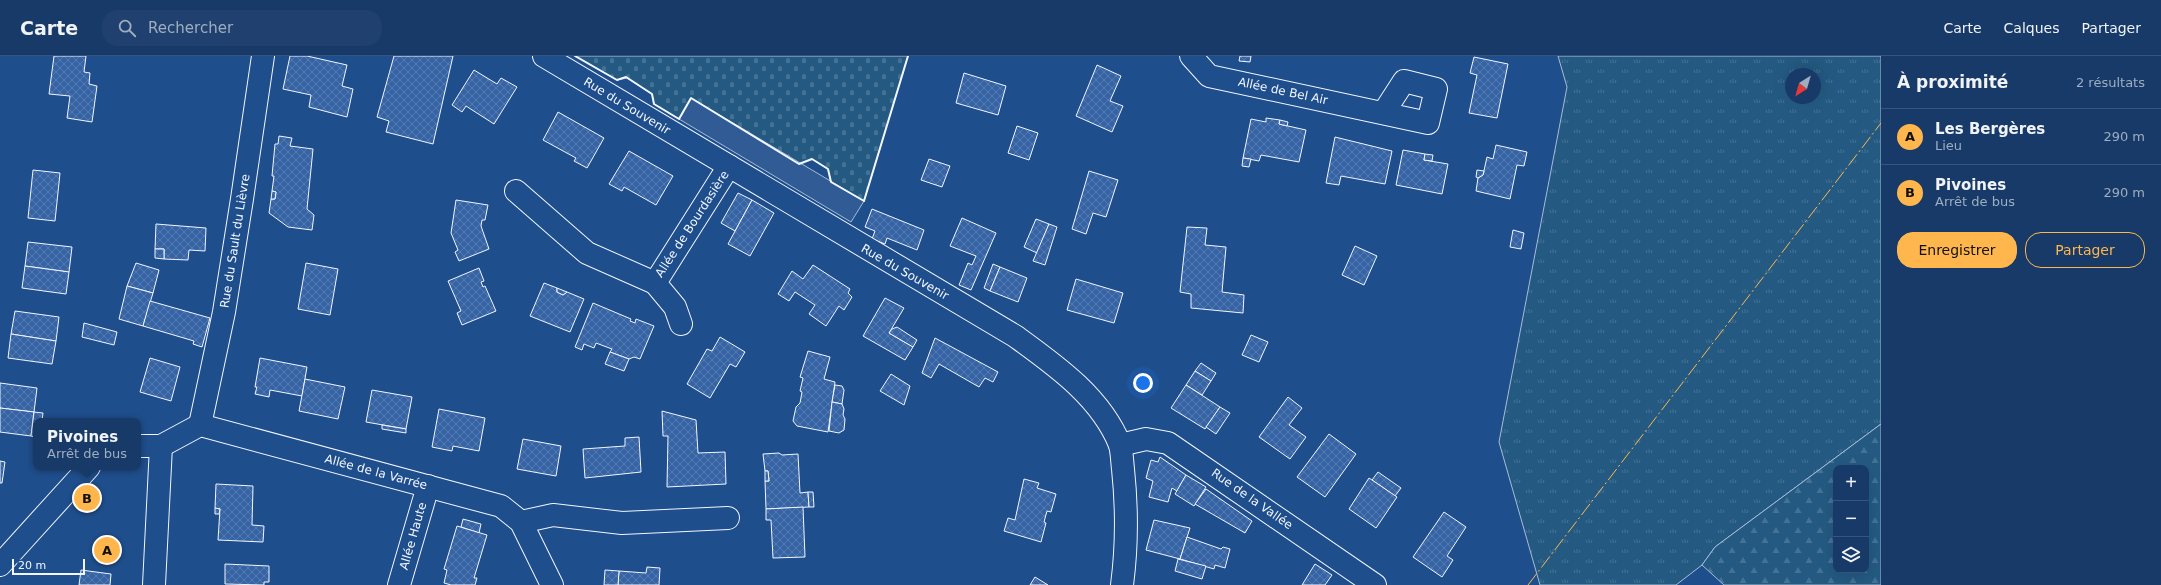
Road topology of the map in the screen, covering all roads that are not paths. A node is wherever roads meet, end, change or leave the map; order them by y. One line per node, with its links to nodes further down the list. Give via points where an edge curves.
1 (262, 56): 9 (street, Rue du Sault du Lièvre, via 224,312)
2 (544, 56): 5 (street, Rue du Souvenir)
3 (1191, 56): 4 (street, Allée de Bel Air, via 1209,76)
4 (1384, 112)
5 (729, 166): 7 (street, Allée de Bourdasière); 10 (street, Rue du Souvenir, via 1015,336 1051,362 1088,395)
6 (516, 191): 7 (street, Allée de Bourdasière, via 587,253)
7 (654, 283): 8 (street, Allée de Bourdasière, via 675,307)
8 (681, 324)
9 (200, 425): 12 (street); 14 (street, Allée de la Varrée)
10 (1120, 445): 21 (street, Rue du Souvenir, via 1126,497); 22 (street, Rue de la Vallée, via 1146,439 1168,443)
11 (141, 446): 12 (street)
12 (161, 446): 18 (street)
13 (86, 470): 17 (street)
14 (428, 486): 16 (street, Allée de la Varrée, via 501,506); 19 (street, Allée Haute)
15 (728, 518): 16 (street, via 622,523 553,515)
16 (521, 522): 20 (street, Allée de la Varrée)
17 (0, 565)
18 (154, 585)
19 (399, 585)
20 (552, 585)
21 (1122, 585)
22 (1375, 585)

